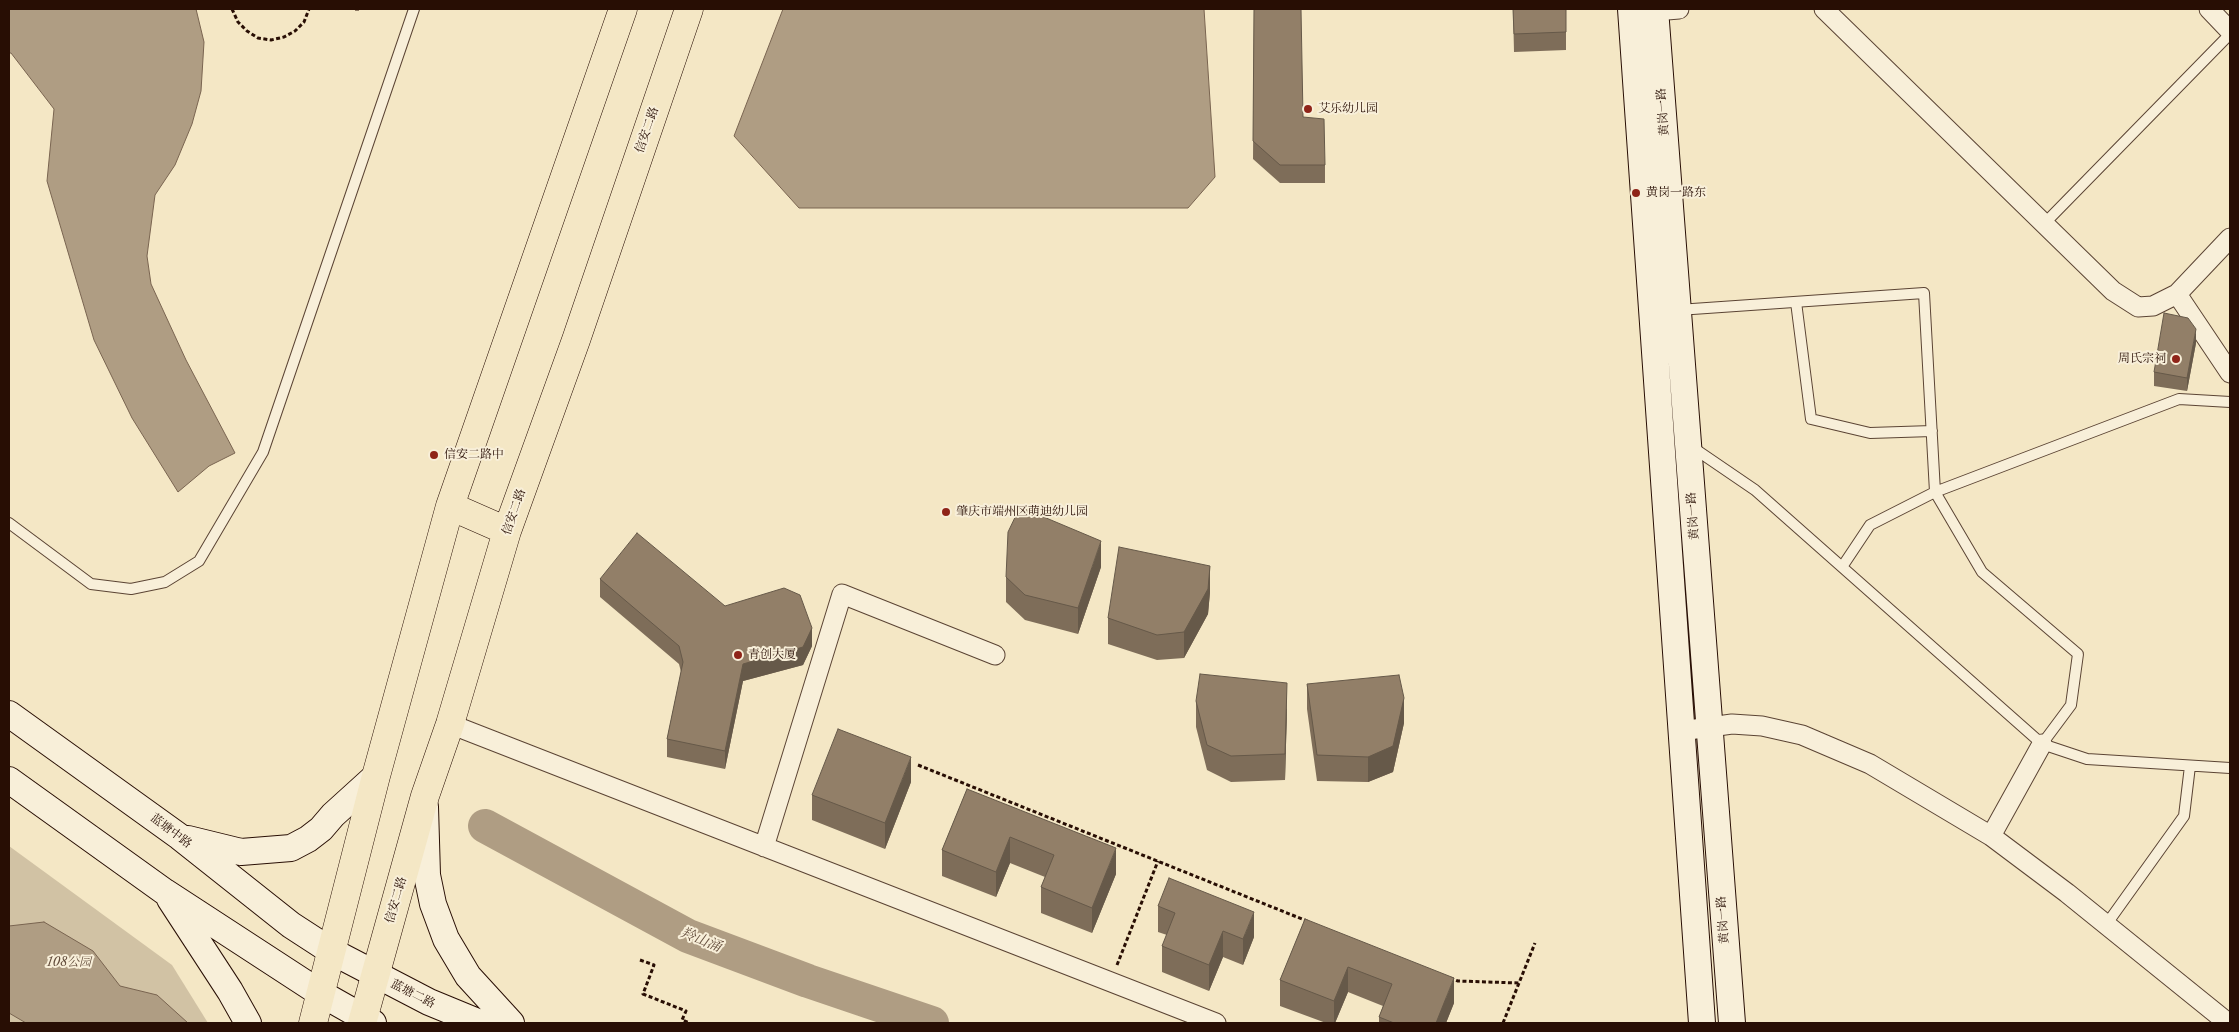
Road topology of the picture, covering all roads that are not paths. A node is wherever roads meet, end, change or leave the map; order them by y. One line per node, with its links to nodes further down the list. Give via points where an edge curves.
1 (414, 9): 19 (lane, via 263,452 199,561 165,582 131,589 91,584)
2 (623, 9): 18 (main road)
3 (689, 9): 20 (main road, 信安二路)
4 (1655, 9): 12 (main road, 黄岗一路); 26 (main road, 黄岗一路)
5 (1824, 9): 8 (street)
6 (2209, 9): 7 (street)
7 (2230, 33): 8 (lane)
8 (2044, 224): 10 (street, via 2113,291 2138,307 2153,306)
9 (2230, 238): 10 (street)
10 (2178, 294): 13 (street)
11 (1796, 302): 12 (lane); 15 (lane, via 1811,419 1870,433); 15 (lane, via 1924,293)
12 (1678, 310): 16 (main road, 黄岗一路)
13 (2230, 373)
14 (2230, 402): 17 (lane, via 2180,399)
15 (1932, 431): 17 (lane)
16 (1688, 443): 21 (lane, via 1755,490); 25 (main road, 黄岗一路)
17 (1935, 492): 21 (lane, via 1870,525); 27 (lane, via 1982,572 2078,654 2071,705)
18 (450, 506): 20 (main road); 30 (main road)
19 (9, 523)
20 (507, 531): 24 (main road, 信安二路)
21 (1842, 567): 27 (lane)
22 (994, 655): 35 (street, via 842,594)
23 (9, 714): 34 (main road, 蓝塘中路)
24 (450, 724): 32 (main road, 信安二路); 35 (street)
25 (1709, 727): 26 (street); 33 (street, via 1732,724 1762,726 1802,735 1870,764); 48 (main road, 黄岗一路)
26 (1682, 731): 47 (main road, 黄岗一路)
27 (2042, 744): 28 (lane, via 2087,760); 33 (street)
28 (2190, 766): 29 (lane); 37 (lane, via 2184,816)
29 (2230, 768)
30 (376, 776): 34 (main road, via 321,829 291,848 241,852); 38 (main road)
31 (9, 780): 36 (main road)
32 (425, 796): 39 (main road, 信安二路); 45 (main road, via 427,875 433,904 446,939 468,976)
33 (1991, 836): 37 (street)
34 (180, 838): 38 (main road, 蓝塘中路, via 291,925)
35 (764, 847): 46 (street)
36 (165, 892): 40 (main road); 42 (main road)
37 (2106, 925): 49 (street)
38 (331, 951): 39 (main road, 蓝塘中路); 40 (main road)
39 (375, 974): 41 (main road, 信安二路); 44 (main road, 蓝塘二路, via 437,1006)
40 (320, 993): 41 (main road); 43 (main road)
41 (366, 1021)
42 (248, 1023)
43 (313, 1023)
44 (480, 1023)
45 (511, 1023)
46 (1216, 1023)
47 (1702, 1023)
48 (1732, 1023)
49 (2228, 1023)

